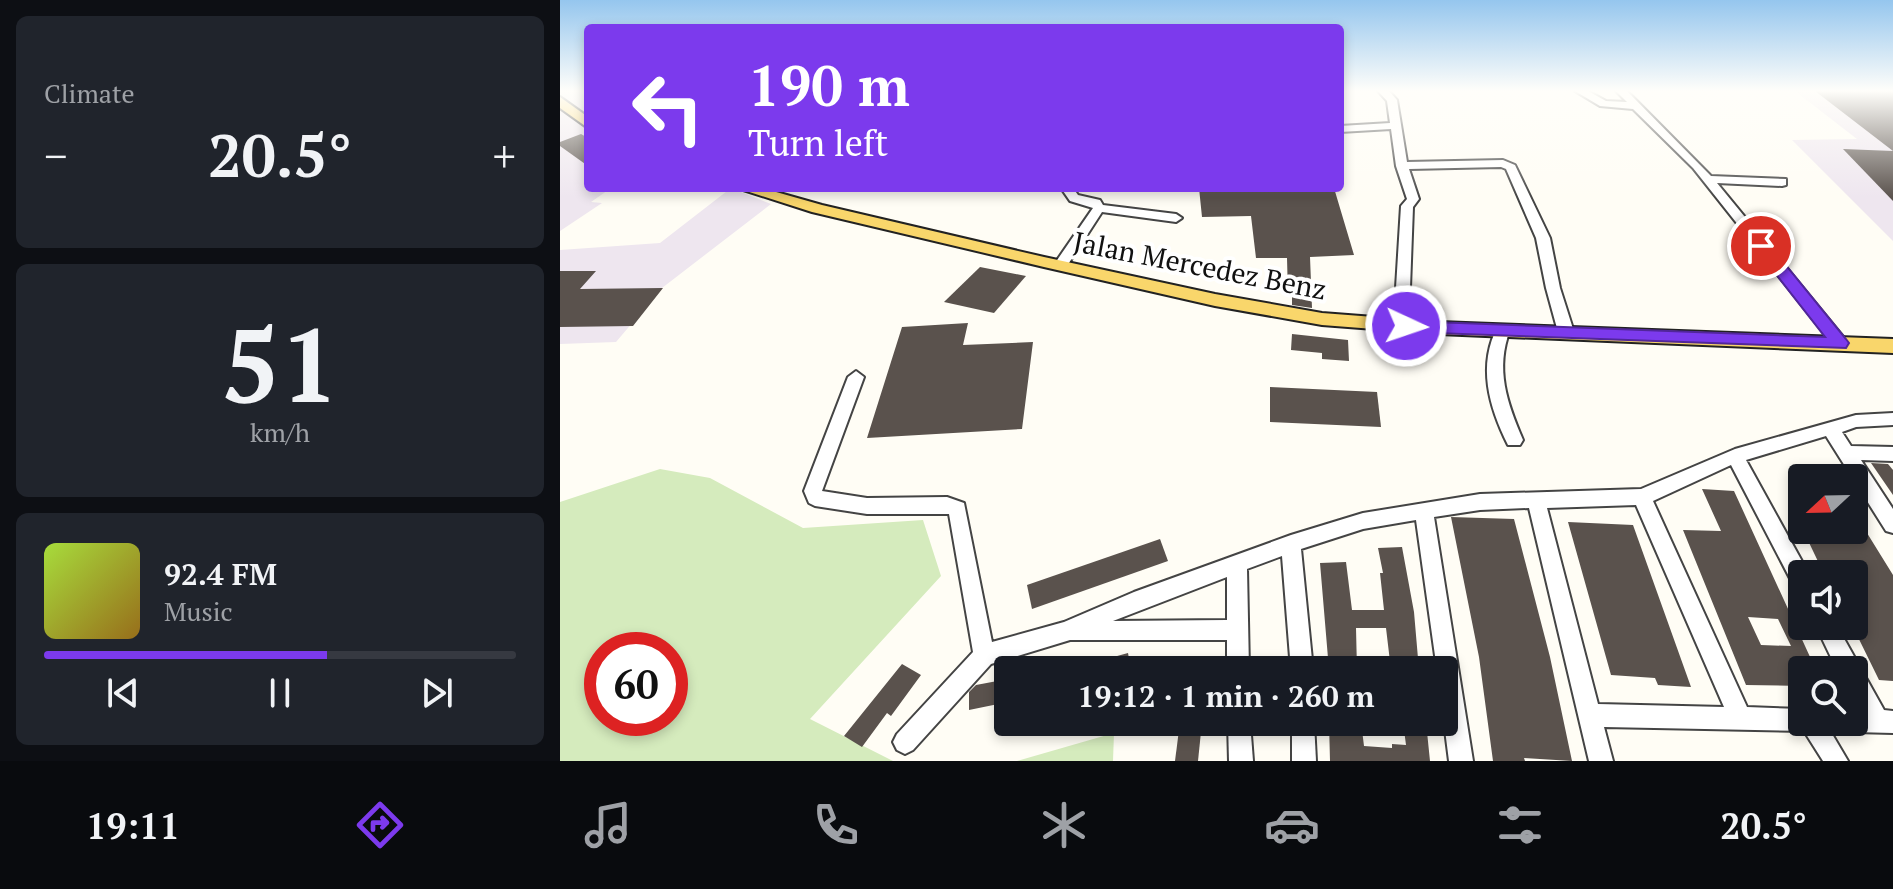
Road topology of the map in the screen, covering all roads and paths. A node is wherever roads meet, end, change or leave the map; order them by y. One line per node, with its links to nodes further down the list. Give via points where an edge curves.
1 (1394, 126): 5 (street)
2 (1385, 127): 4 (street)
3 (1656, 127): 6 (street)
4 (1344, 129)
5 (1402, 166): 13 (street, via 1413,199 1407,206); 15 (street, via 1511,167 1543,238)
6 (1707, 179): 7 (street); 16 (street)
7 (1782, 182)
8 (759, 192): 12 (main road, Jalan Mercedez Benz)
9 (1070, 192): 10 (street)
10 (1099, 208): 11 (street); 12 (street)
11 (1176, 218)
12 (1060, 266): 13 (main road, Jalan Mercedez Benz, via 1267,311)
13 (1406, 326): 14 (main road, Jalan Mercedez Benz)
14 (1503, 330): 15 (main road, Jalan Mercedez Benz); 21 (street, via 1492,369)
15 (1566, 332): 16 (main road, Jalan Mercedez Benz)
16 (1840, 343): 17 (main road, Jalan Mercedez Benz)
17 (1893, 346)
18 (856, 377): 34 (street, via 813,491 815,498 957,509)
19 (1893, 419): 20 (street)
20 (1830, 428): 22 (street); 24 (street)
21 (1514, 440)
22 (1847, 453): 23 (street); 28 (street)
23 (1893, 454)
24 (1735, 456): 25 (street); 30 (street)
25 (1642, 497): 26 (street); 38 (street)
26 (1536, 499): 27 (street); 37 (street)
27 (1424, 512): 29 (street, via 1363,521); 46 (street)
28 (1893, 525)
29 (1291, 544): 31 (street); 36 (street)
30 (1791, 560)
31 (1237, 566): 32 (street); 33 (street)
32 (1236, 630): 33 (street); 35 (street)
33 (1065, 632): 34 (street)
34 (984, 655): 43 (street)
35 (1237, 656)
36 (1301, 656)
37 (1590, 715): 38 (street); 47 (street)
38 (1741, 719): 39 (street)
39 (1788, 720)
40 (1240, 736): 44 (street)
41 (1303, 736): 45 (street)
42 (1821, 736): 48 (street)
43 (905, 742)
44 (1241, 761)
45 (1304, 761)
46 (1461, 761)
47 (1601, 761)
48 (1836, 761)

